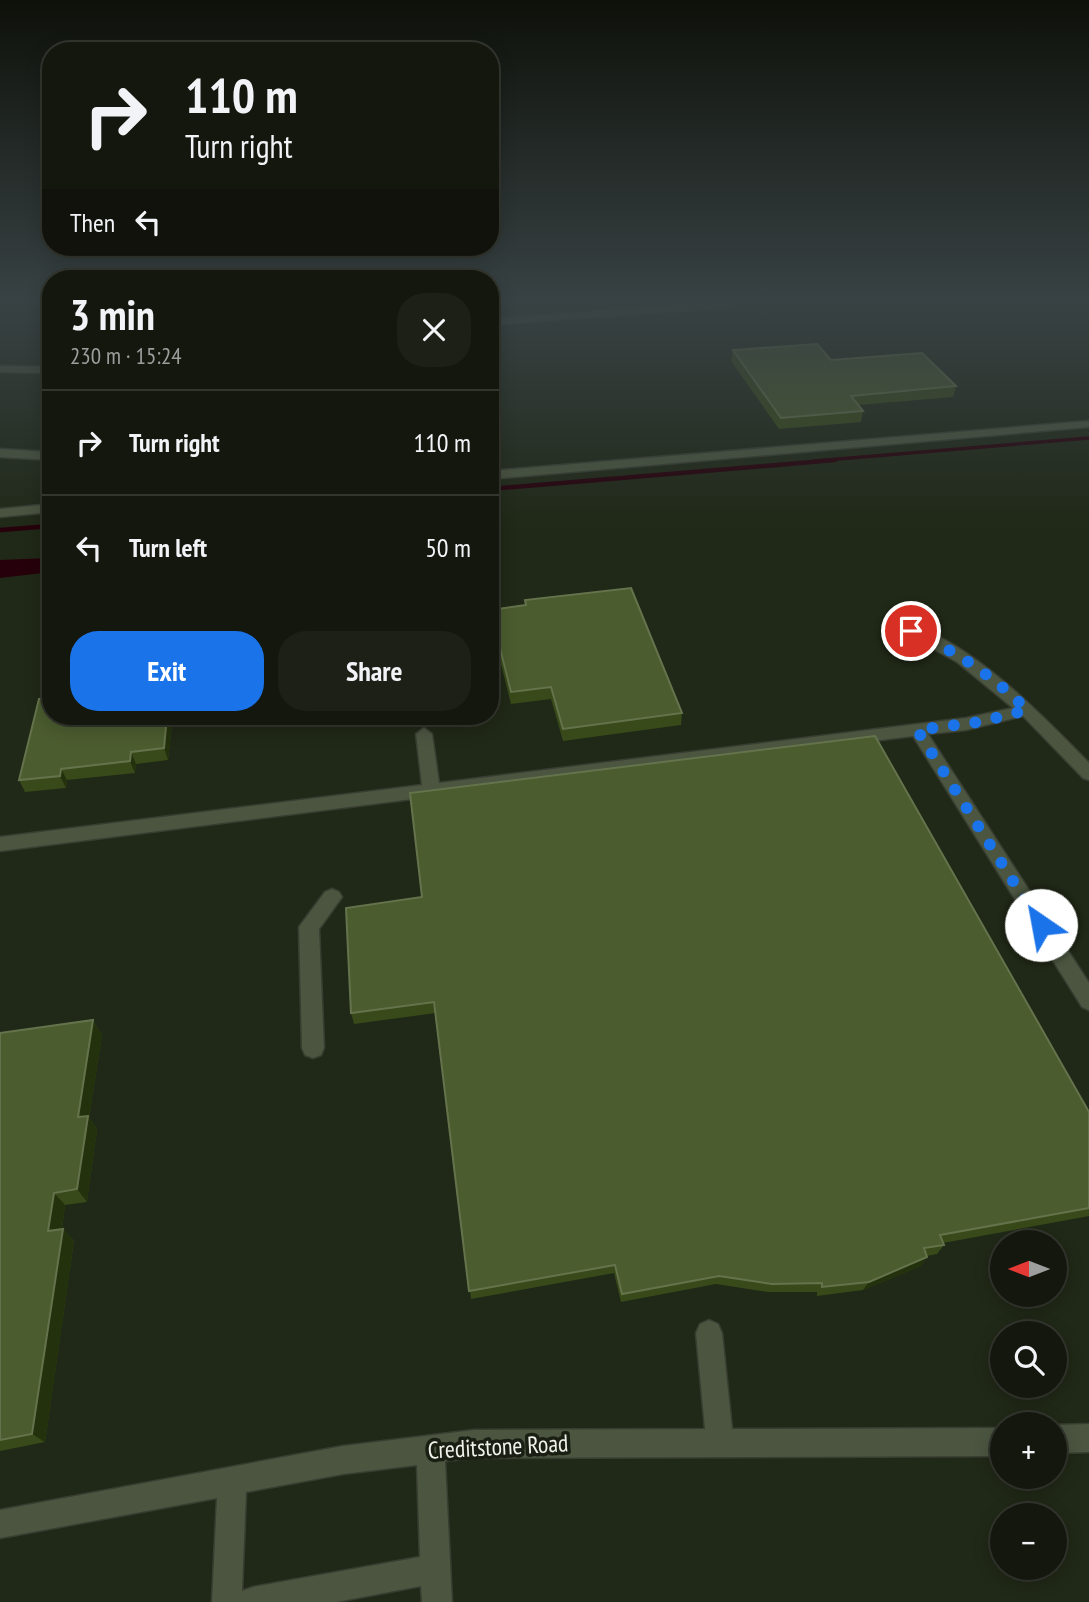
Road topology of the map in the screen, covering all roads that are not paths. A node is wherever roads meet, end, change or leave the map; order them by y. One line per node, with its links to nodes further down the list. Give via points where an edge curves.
1 (1089, 424): 4 (street)
2 (0, 453): 3 (street)
3 (42, 455)
4 (499, 474)
5 (42, 509): 6 (street)
6 (0, 513)
7 (911, 631): 8 (street, via 998,683)
8 (1027, 710): 9 (street); 11 (street)
9 (917, 730): 12 (street); 15 (street)
10 (424, 734): 12 (street)
11 (1089, 774)
12 (431, 790): 13 (street)
13 (0, 844)
14 (332, 897): 16 (street, via 309,926)
15 (1089, 1002)
16 (313, 1048)
17 (709, 1333): 20 (street)
18 (1089, 1438): 19 (street)
19 (1067, 1439)
20 (720, 1442): 21 (street, Creditstone Road); 22 (street, Creditstone Road, via 486,1444)
21 (990, 1442)
22 (430, 1450): 23 (street, Creditstone Road, via 343,1460); 25 (street)
23 (232, 1481): 24 (street, Creditstone Road); 26 (street)
24 (0, 1524)
25 (435, 1569): 27 (street); 28 (street)
26 (227, 1602)
27 (253, 1602)
28 (437, 1602)

